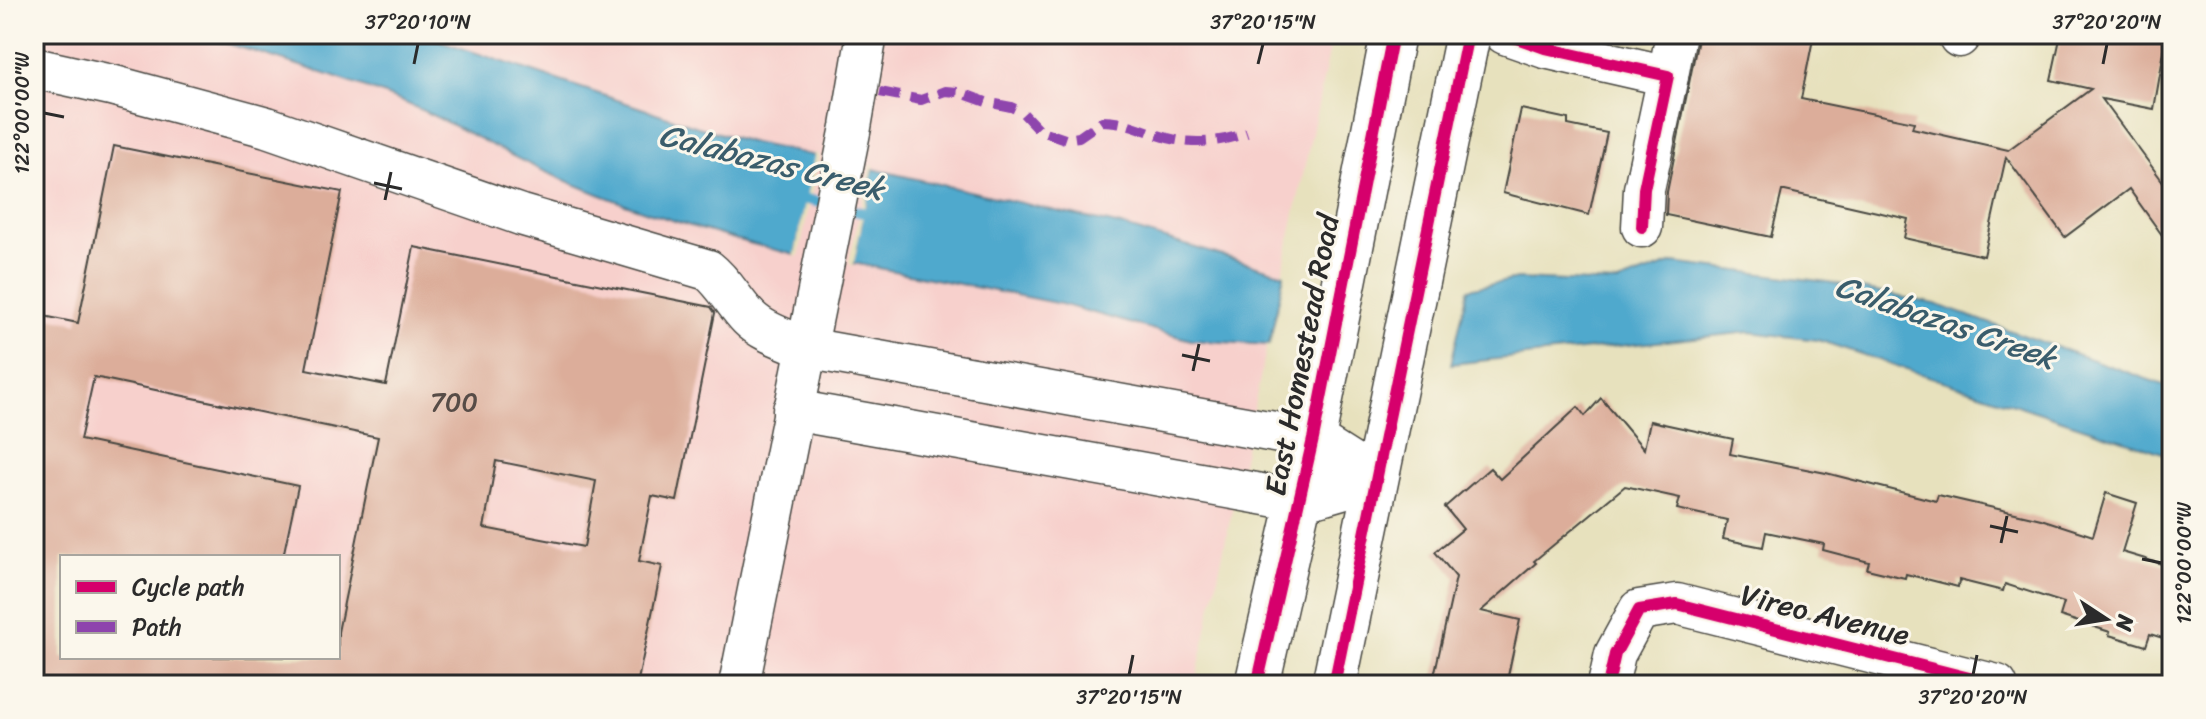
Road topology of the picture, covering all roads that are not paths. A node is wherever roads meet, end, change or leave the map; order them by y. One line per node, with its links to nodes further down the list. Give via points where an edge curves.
1 (865, 34): 9 (street)
2 (1393, 34): 11 (main road, East Homestead Road)
3 (1468, 34): 12 (main road)
4 (1505, 34): 7 (street)
5 (1676, 34): 7 (street)
6 (34, 68): 9 (street, via 267,127 521,215 708,270 747,317)
7 (1668, 76): 8 (street, via 1641,204)
8 (1642, 227)
9 (806, 348): 10 (street); 11 (street)
10 (793, 410): 13 (street); 14 (street)
11 (1313, 439): 12 (street); 13 (main road, East Homestead Road)
12 (1376, 479): 13 (street); 16 (main road)
13 (1300, 501): 15 (main road, East Homestead Road)
14 (739, 685)
15 (1257, 685)
16 (1334, 685)
17 (1608, 685): 18 (street, Vireo Avenue, via 1615,654 1639,610 1677,604)
18 (1997, 685)

